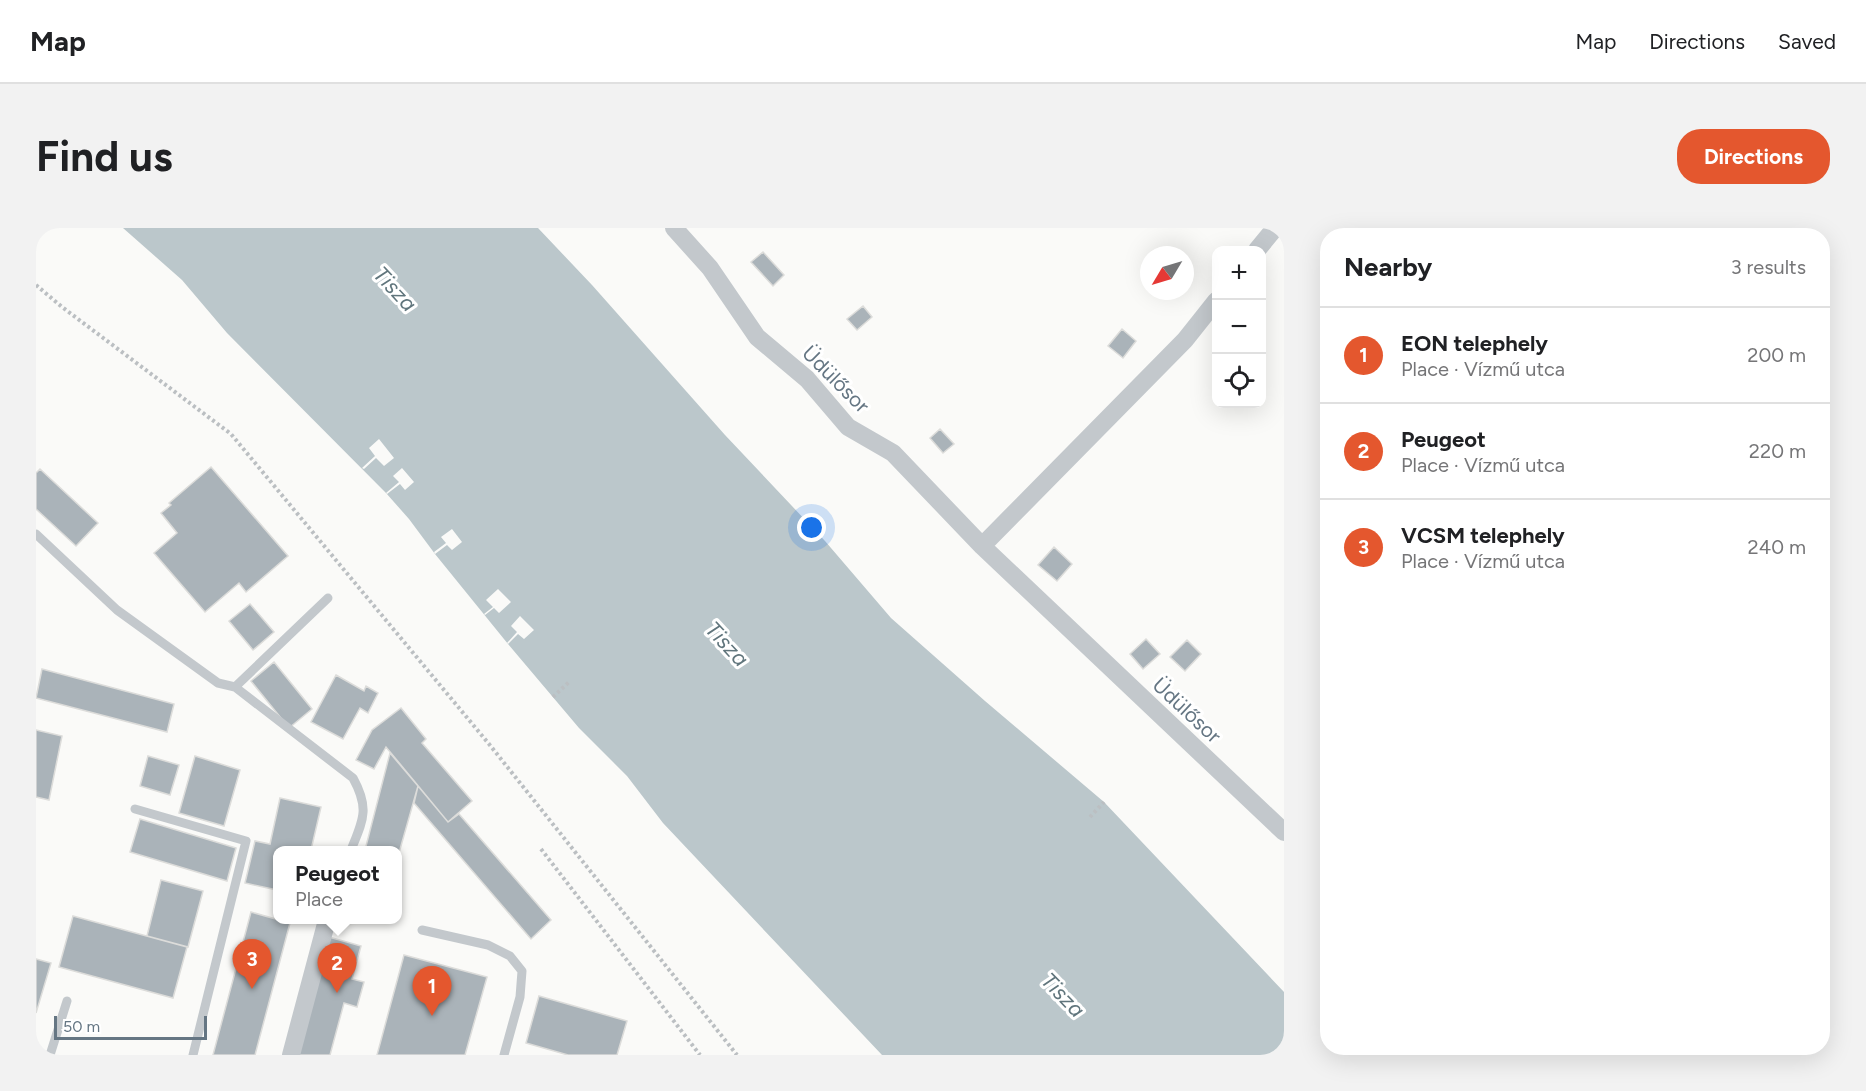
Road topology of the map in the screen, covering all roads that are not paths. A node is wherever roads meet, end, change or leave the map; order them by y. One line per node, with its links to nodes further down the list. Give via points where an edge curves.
1 (674, 228): 6 (street, Üdülősor, via 710,268 757,337 807,379 848,427 894,453)
2 (1275, 228): 3 (street)
3 (1260, 246)
4 (1212, 306): 6 (street, via 1185,340)
5 (36, 534): 8 (lane, via 117,610 219,682)
6 (982, 546): 10 (street, Üdülősor)
7 (328, 598): 8 (lane)
8 (235, 687): 11 (lane, via 353,778 361,792 364,815)
9 (135, 809): 16 (lane, via 246,841)
10 (1284, 832)
11 (352, 846)
12 (326, 924): 17 (street)
13 (422, 930): 18 (lane, via 488,945 510,956 522,972 520,997)
14 (67, 1001): 15 (lane)
15 (50, 1055)
16 (193, 1055)
17 (291, 1055)
18 (504, 1055)

